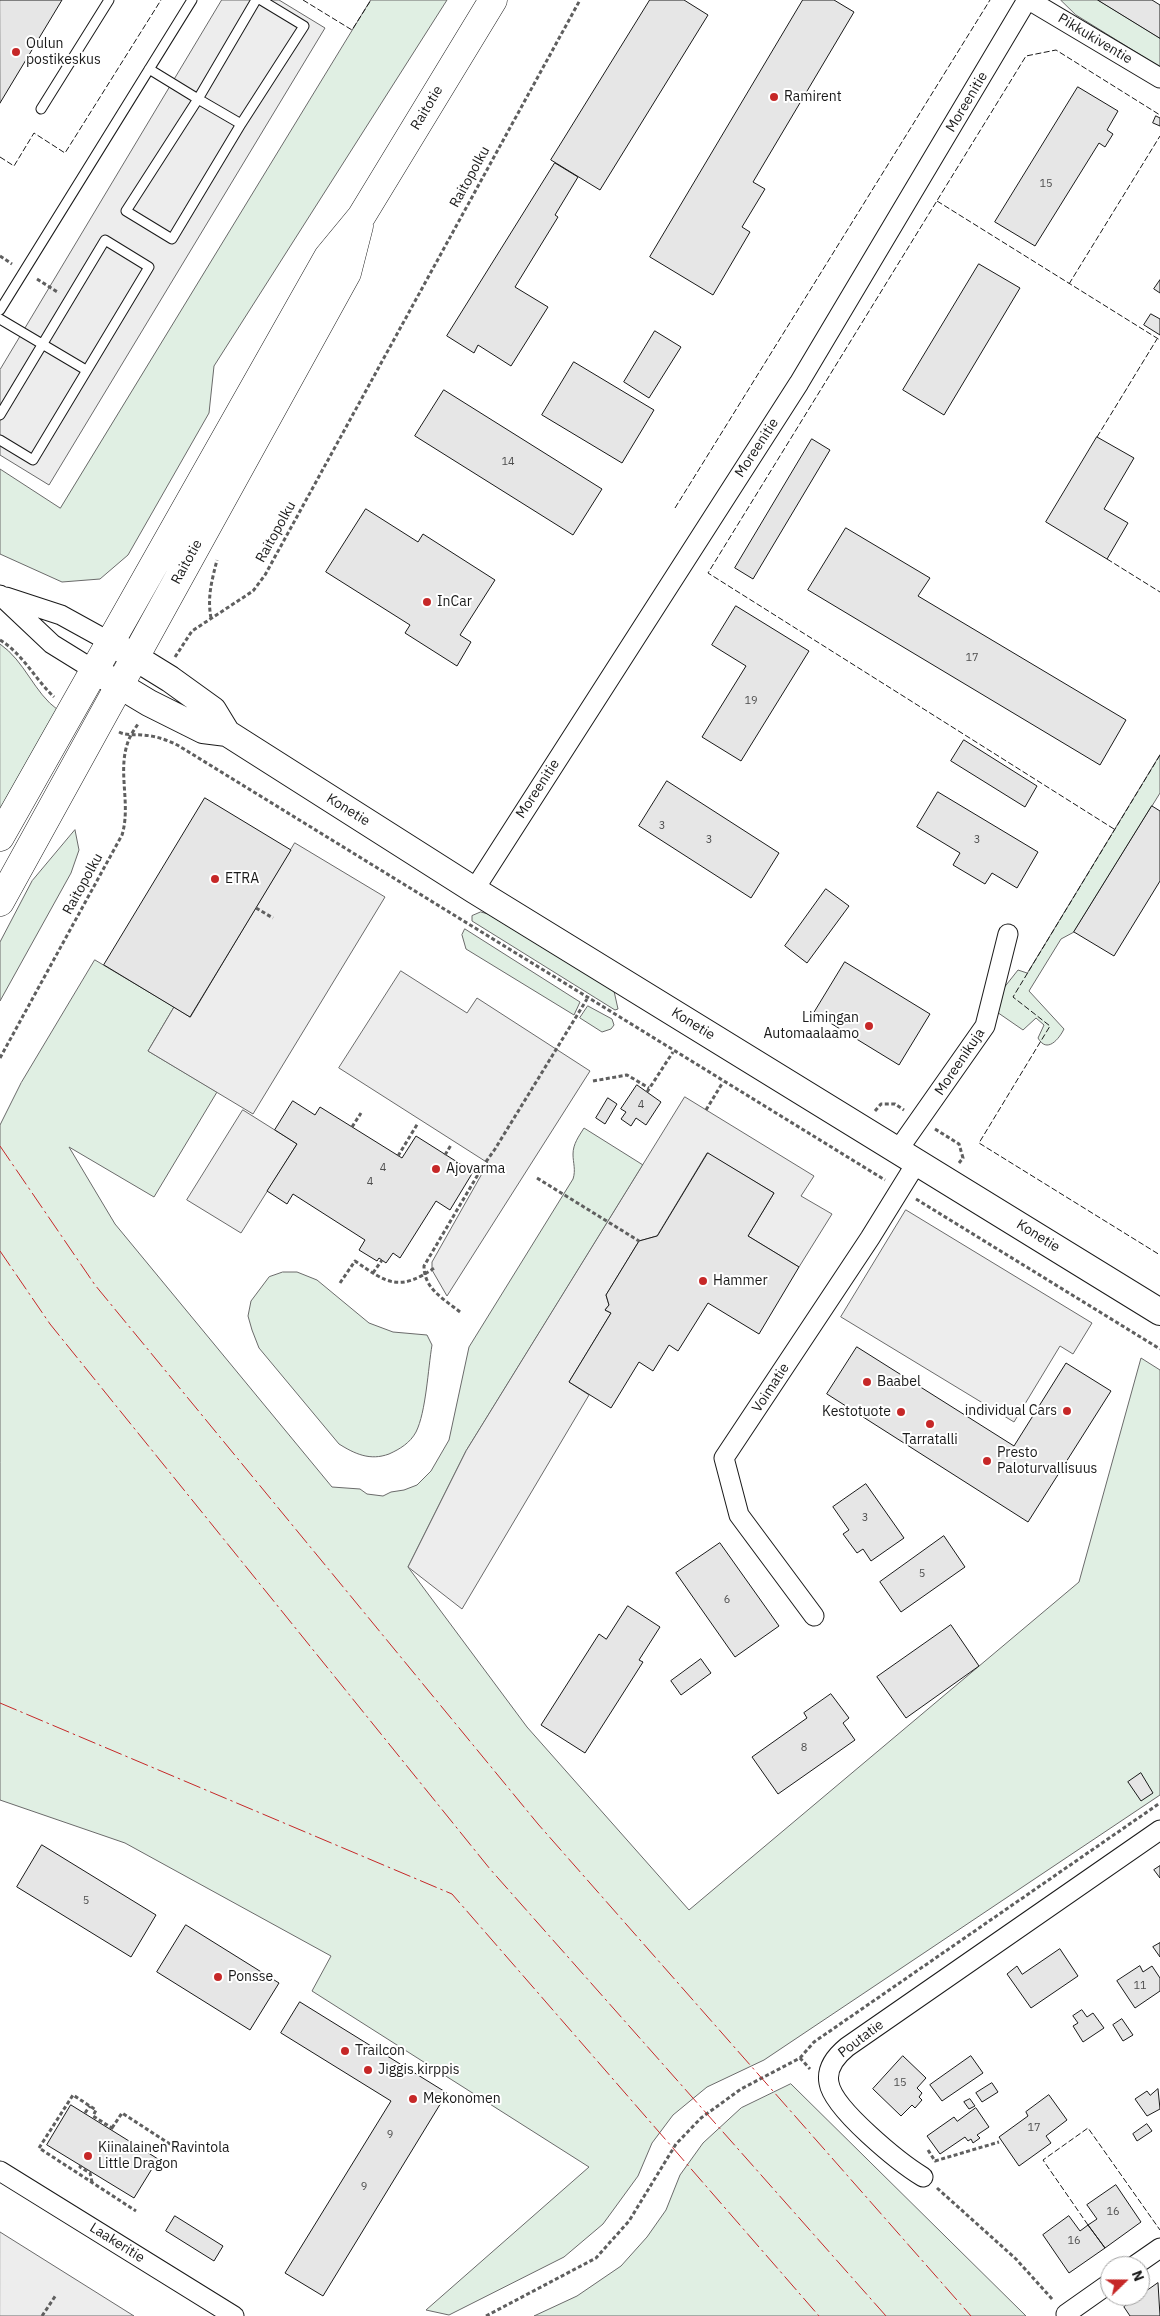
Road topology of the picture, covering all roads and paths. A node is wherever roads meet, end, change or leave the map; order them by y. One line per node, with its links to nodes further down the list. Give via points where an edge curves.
1 (109, 0): 11 (lane)
2 (192, 0): 8 (lane)
3 (256, 0): 10 (lane)
4 (261, 0): 12 (lane, via 304,26)
5 (493, 0): 13 (main road, Raitotie)
6 (580, 0): 22 (path, Raitopolku, via 265,575 253,591)
7 (1028, 0): 9 (street, Pikkukiventie); 32 (street, Moreenitie, via 799,383)
8 (149, 68): 10 (lane); 14 (lane)
9 (1160, 78)
10 (198, 99): 12 (lane); 12 (lane, via 126,211 172,239)
11 (41, 108)
12 (241, 124)
13 (361, 217): 23 (main road, Raitotie, via 328,257); 24 (main road, Raitotie, via 347,273)
14 (0, 310)
15 (0, 319): 16 (lane)
16 (41, 344): 17 (lane); 17 (lane, via 105,240 149,267); 18 (lane)
17 (86, 370): 19 (lane, via 33,460)
18 (0, 414)
19 (0, 440)
20 (220, 551): 22 (path, via 210,586 208,603)
21 (0, 595): 23 (street, via 61,614); 25 (street, via 52,644)
22 (211, 618): 26 (path, Raitopolku, via 192,632)
23 (110, 642): 24 (street, Konetie); 25 (main road, Raitotie)
24 (135, 657): 26 (street, Konetie); 27 (main road, Raitotie)
25 (94, 670): 27 (street, Konetie); 31 (main road, Raitotie)
26 (164, 676): 29 (street, Konetie, via 213,710)
27 (119, 685): 28 (street, Konetie); 33 (main road, Raitotie)
28 (149, 703): 29 (street, Konetie, via 203,730); 30 (path, Raitopolku)
29 (227, 733): 32 (street, Konetie)
30 (132, 734): 37 (path, via 163,739 179,746); 39 (path, Raitopolku, via 124,759 127,809 122,835)
31 (0, 837)
32 (474, 890): 51 (street, Konetie)
33 (0, 902)
34 (256, 908): 35 (path)
35 (273, 918)
36 (1008, 934): 51 (street, Moreenikuja, via 985,1026)
37 (587, 998): 38 (path); 58 (path, via 468,1190 424,1266)
38 (673, 1052): 41 (path); 42 (path)
39 (0, 1058)
40 (593, 1080): 42 (path, via 627,1074)
41 (723, 1082): 44 (path); 53 (path)
42 (649, 1088): 43 (path)
43 (647, 1092)
44 (706, 1110)
45 (361, 1113): 47 (path)
46 (418, 1123): 50 (path)
47 (352, 1127)
48 (451, 1145): 49 (path)
49 (445, 1154)
50 (398, 1156)
51 (908, 1156): 53 (street, Voimatie); 61 (street, Konetie)
52 (537, 1178): 54 (path)
53 (899, 1189): 62 (path); 63 (street, Voimatie, via 724,1458 739,1515)
54 (639, 1241)
55 (382, 1260): 57 (path)
56 (436, 1267): 58 (path)
57 (373, 1273): 58 (path, via 388,1282 412,1280); 59 (path, via 355,1260)
58 (424, 1275): 60 (path, via 430,1288)
59 (340, 1283)
60 (460, 1312)
61 (1160, 1312)
62 (1160, 1349)
63 (814, 1616)
64 (1160, 1803): 66 (path, via 814,2042)
65 (1160, 1830): 67 (street, Poutatie, via 847,2047 834,2059)
66 (800, 2058): 67 (path, via 817,2076); 85 (path, via 741,2089 701,2118 676,2144 629,2221 596,2258)
67 (829, 2083): 75 (street, via 839,2104 908,2168)
68 (90, 2106): 69 (path); 71 (path, via 96,2110 93,2116 112,2129 122,2113); 76 (path, via 73,2095 39,2148)
69 (85, 2113)
70 (999, 2142): 72 (path, via 935,2161)
71 (176, 2148)
72 (928, 2150)
73 (81, 2166): 76 (path, via 90,2174)
74 (0, 2171): 84 (street, Laakeritie)
75 (923, 2177): 82 (path, via 1016,2259)
76 (93, 2183): 77 (path)
77 (136, 2210)
78 (1160, 2248): 79 (street)
79 (1148, 2256)
80 (1100, 2290): 82 (street)
81 (56, 2295): 83 (path)
82 (1066, 2315)
83 (42, 2316)
84 (234, 2316)
85 (486, 2316)

